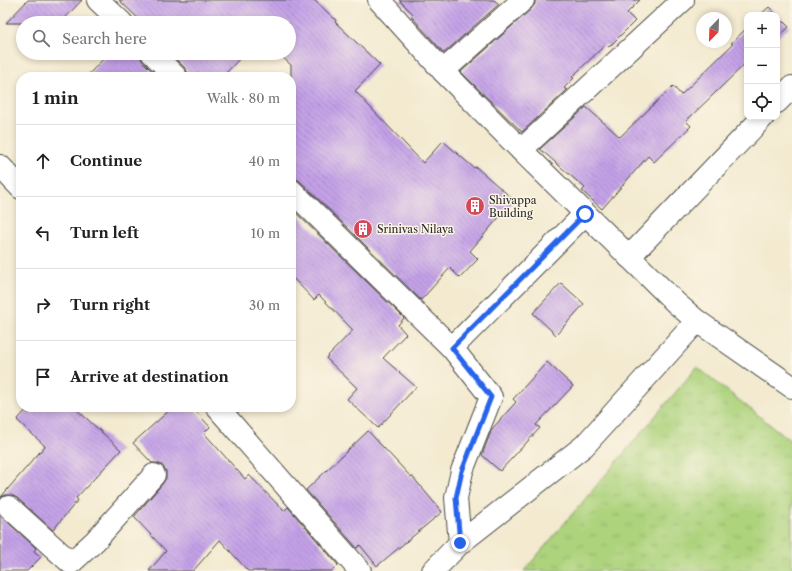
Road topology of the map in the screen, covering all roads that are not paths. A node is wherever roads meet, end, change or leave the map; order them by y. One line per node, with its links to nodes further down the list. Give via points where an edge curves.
1 (98, 0): 5 (street)
2 (379, 0): 7 (street)
3 (522, 0): 7 (street)
4 (683, 0): 12 (street)
5 (115, 16)
6 (159, 60): 8 (street)
7 (443, 71): 12 (street)
8 (171, 72)
9 (792, 86): 10 (street)
10 (780, 99)
11 (760, 120): 17 (street)
12 (521, 150): 16 (street)
13 (0, 166): 14 (street)
14 (16, 183)
15 (296, 195): 19 (street)
16 (585, 214): 17 (street); 19 (street)
17 (629, 257): 18 (street)
18 (697, 321): 20 (street); 24 (street, via 584,446)
19 (452, 348): 24 (street, via 491,397 462,471 456,498)
20 (792, 387)
21 (221, 412): 26 (street)
22 (154, 475): 25 (street)
23 (9, 507): 25 (street)
24 (460, 543): 27 (street)
25 (72, 568)
26 (360, 571)
27 (433, 571)

